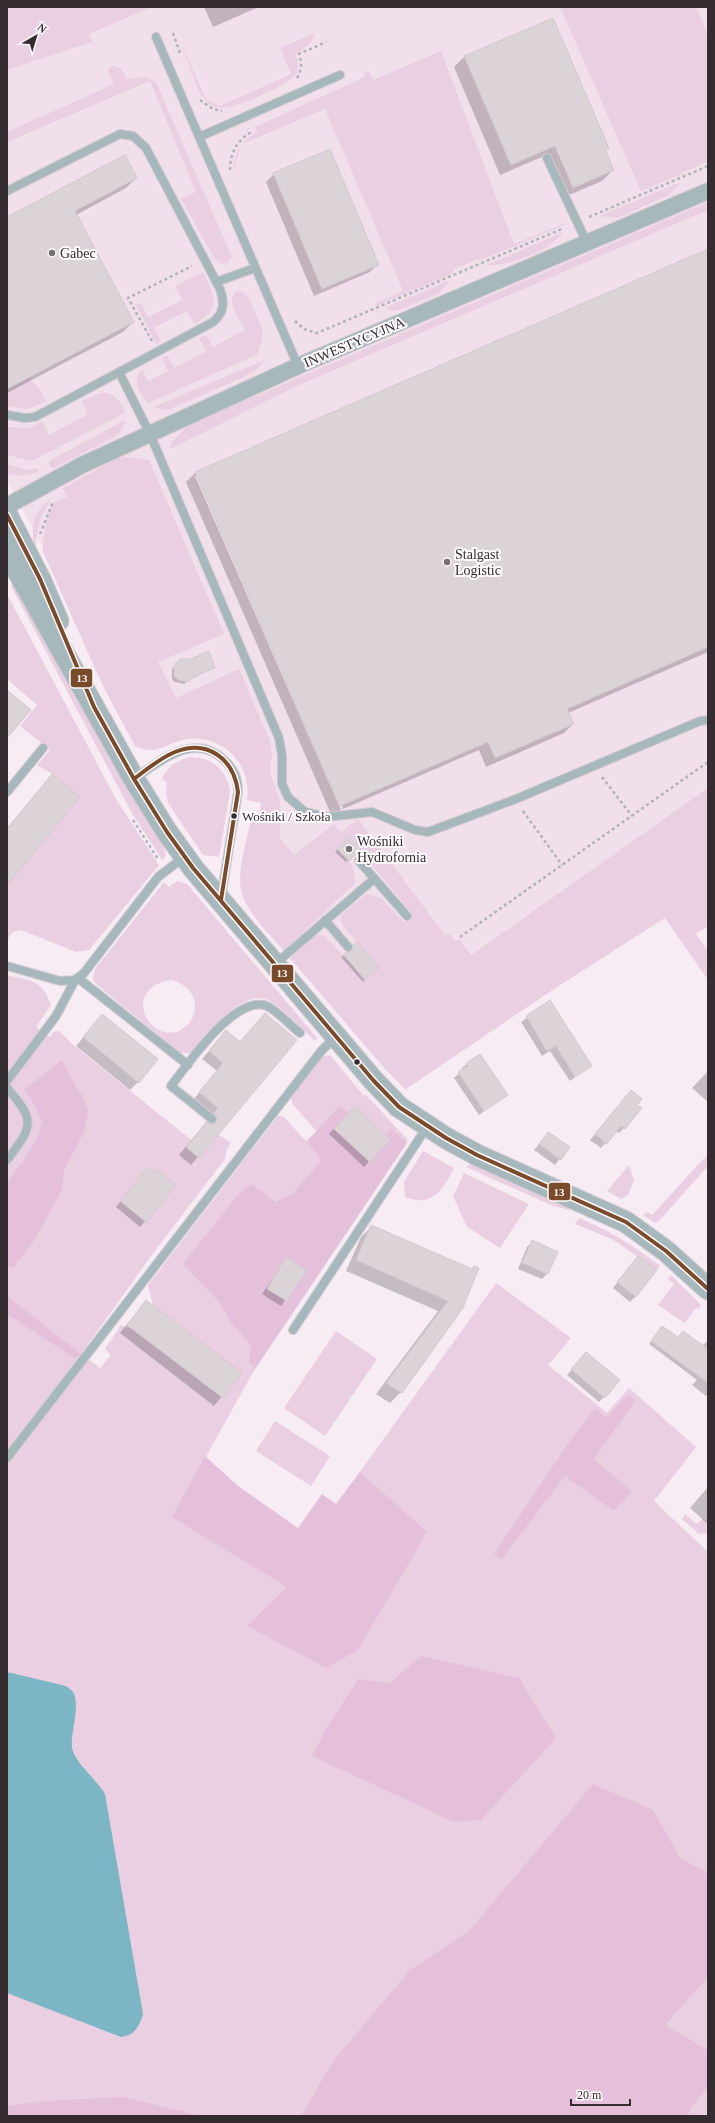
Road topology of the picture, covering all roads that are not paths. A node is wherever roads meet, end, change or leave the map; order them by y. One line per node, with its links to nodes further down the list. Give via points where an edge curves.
1 (156, 37): 3 (lane)
2 (340, 75): 3 (lane)
3 (199, 137): 8 (lane)
4 (547, 158): 7 (lane)
5 (7, 191): 9 (lane, via 120,134 133,136 146,148)
6 (708, 191): 7 (street, INWESTYCYJNA)
7 (587, 243): 10 (street, INWESTYCYJNA)
8 (255, 268): 9 (lane); 10 (lane)
9 (216, 282): 11 (lane, via 224,302 217,319)
10 (298, 366): 13 (street, INWESTYCYJNA)
11 (119, 372): 12 (lane, via 35,417); 13 (lane)
12 (7, 415)
13 (150, 434): 14 (street, INWESTYCYJNA, via 82,465); 18 (lane, via 279,738 282,784 288,797 306,812 327,817 372,812 414,830 428,832 516,799)
14 (7, 506)
15 (7, 515): 17 (street, via 40,579)
16 (7, 552): 17 (street)
17 (94, 706): 20 (street)
18 (708, 720)
19 (43, 748): 21 (lane)
20 (134, 779): 22 (street); 25 (lane, via 167,756 195,747 209,750 232,767 238,782 238,792)
21 (7, 792)
22 (184, 856): 25 (street); 31 (lane, via 158,877)
23 (359, 861): 24 (lane)
24 (374, 878): 26 (lane); 27 (lane)
25 (221, 900): 29 (street)
26 (407, 916)
27 (326, 920): 28 (lane); 29 (lane)
28 (348, 947)
29 (275, 964): 33 (street)
30 (7, 966): 31 (lane, via 60,981)
31 (77, 979): 34 (lane); 35 (lane, via 56,1016)
32 (300, 1033): 34 (lane, via 268,1007 257,1005 242,1009 219,1026)
33 (336, 1037): 38 (street, via 399,1107); 42 (lane, via 322,1050)
34 (188, 1065): 37 (lane, via 171,1086)
35 (7, 1081)
36 (7, 1088): 39 (lane, via 23,1106 27,1132)
37 (212, 1119)
38 (427, 1127): 40 (street, via 477,1155 626,1222 661,1247); 41 (lane)
39 (7, 1160)
40 (708, 1289)
41 (293, 1330)
42 (7, 1458)

